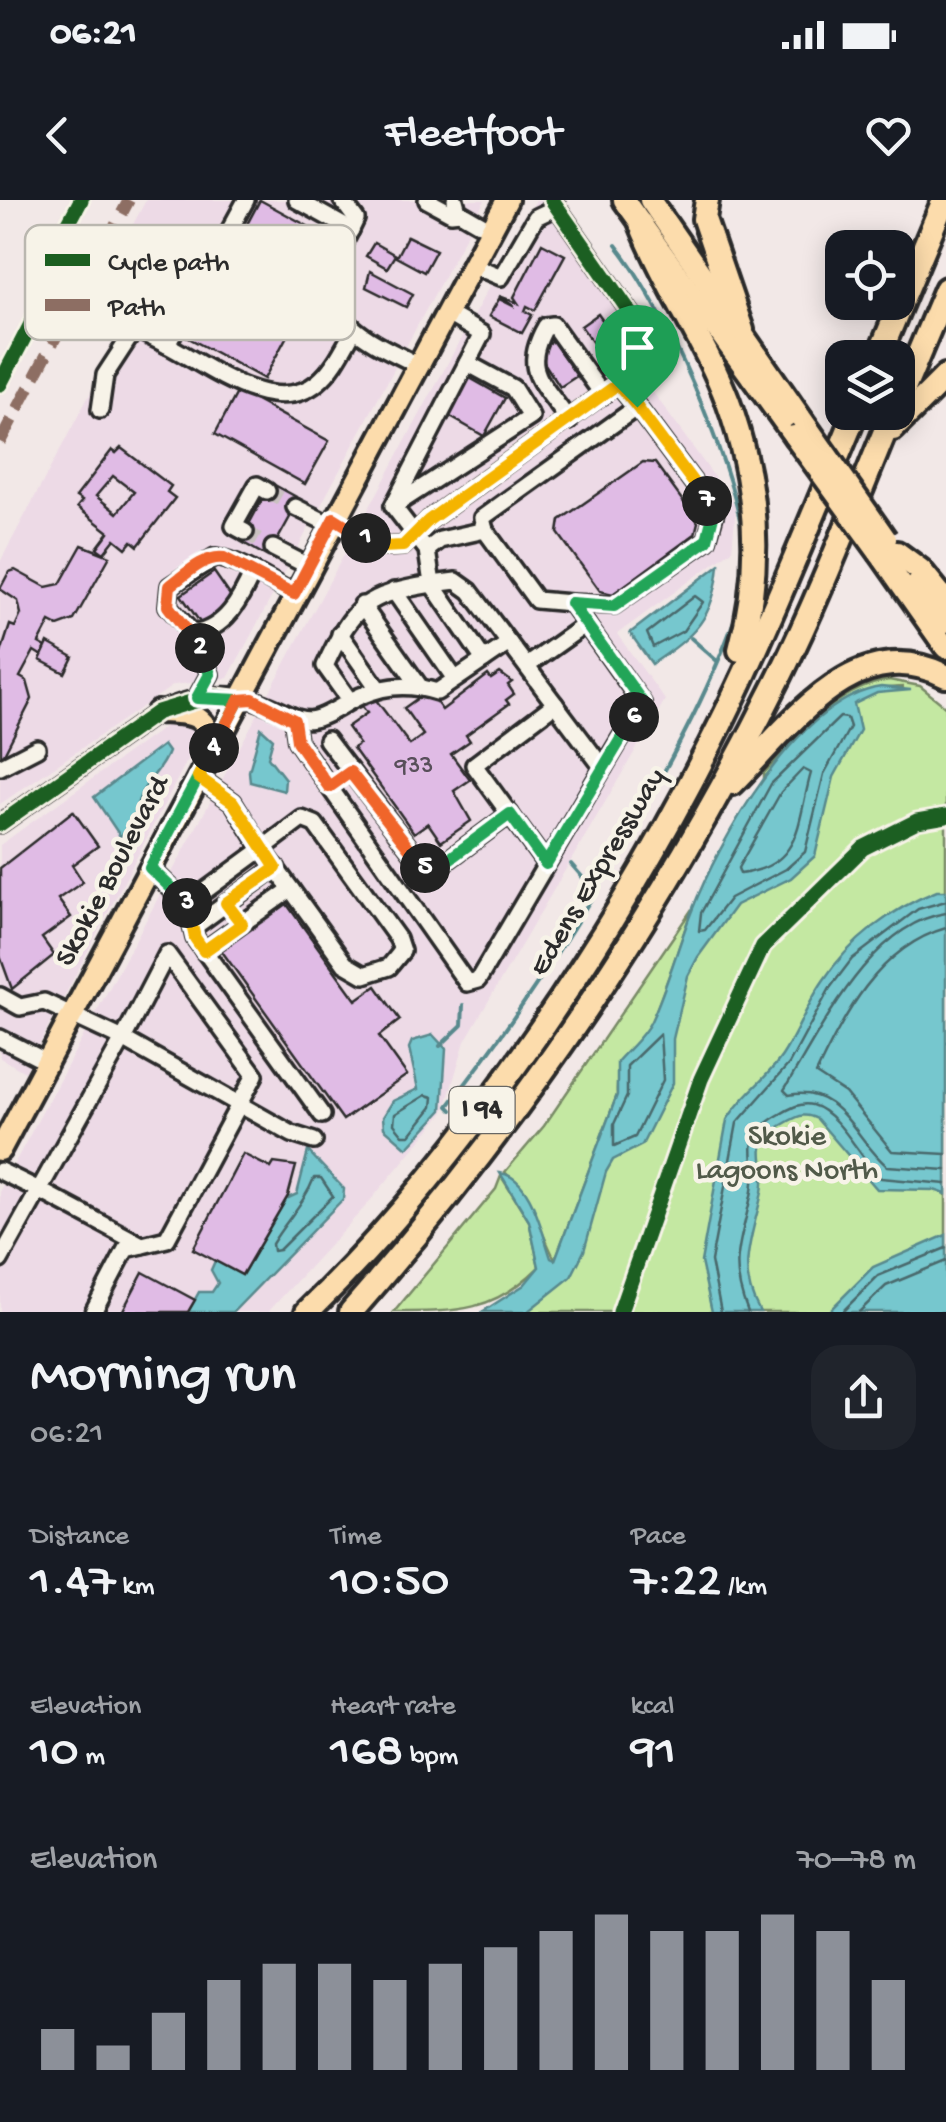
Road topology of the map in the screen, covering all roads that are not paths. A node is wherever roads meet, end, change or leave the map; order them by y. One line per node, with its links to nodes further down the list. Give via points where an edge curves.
1 (246, 200): 14 (street)
2 (297, 200): 15 (street)
3 (342, 200): 16 (street)
4 (427, 200): 12 (street, via 451,213)
5 (507, 200): 17 (main road, Skokie Boulevard)
6 (624, 200): 13 (main road)
7 (650, 200): 22 (main road)
8 (706, 200): 22 (highway, via 704,219)
9 (923, 200): 19 (highway)
10 (944, 200): 19 (highway)
11 (555, 203): 18 (street, via 536,217 501,277); 34 (street, via 648,338 647,362)
12 (458, 206): 17 (street)
13 (641, 224): 40 (main road); 81 (highway, via 728,400 749,477 758,556 751,610)
14 (232, 225)
15 (342, 225)
16 (353, 225)
17 (491, 230): 18 (main road, Skokie Boulevard)
18 (472, 265): 21 (main road, Skokie Boulevard)
19 (916, 267): 28 (highway)
20 (946, 289): 30 (highway)
21 (446, 313): 31 (street, via 482,334); 32 (main road, Skokie Boulevard)
22 (742, 330): 40 (main road)
23 (355, 331): 32 (street)
24 (128, 340): 37 (street, via 105,375)
25 (157, 340): 29 (street)
26 (170, 340): 29 (street)
27 (347, 340): 29 (street, via 317,384 290,396 264,394)
28 (886, 340)
29 (167, 345)
30 (915, 363)
31 (466, 364): 38 (street, via 513,388); 46 (street)
32 (417, 366): 48 (main road, Skokie Boulevard)
33 (946, 376): 44 (highway)
34 (618, 384): 35 (street); 36 (street)
35 (602, 395): 39 (street); 39 (street, via 553,324 546,326 532,367)
36 (637, 407): 49 (street, via 482,518); 61 (street, via 714,512 707,540 614,606)
37 (100, 410)
38 (532, 417): 43 (street); 46 (street)
39 (569, 420): 43 (street)
40 (798, 428): 53 (main road, bridge)
41 (848, 430): 81 (highway, Edens Expressway / I 94)
42 (886, 430): 44 (highway, Edens Expressway / I 94)
43 (546, 438): 51 (street)
44 (880, 442): 90 (highway, Edens Expressway / I 94, via 781,674)
45 (267, 491): 50 (street, via 256,485 234,526)
46 (394, 506): 51 (street)
47 (295, 507): 48 (street)
48 (333, 521): 51 (street, via 381,547 403,546); 55 (main road, Skokie Boulevard)
49 (485, 530): 54 (street, via 440,540); 61 (street, via 536,600)
50 (245, 532)
51 (416, 536): 54 (street)
52 (273, 548): 55 (street)
53 (888, 549): 60 (highway, via 920,570); 63 (main road); 68 (main road)
54 (427, 550): 57 (street)
55 (308, 566): 59 (main road, Skokie Boulevard)
56 (253, 572): 59 (street); 65 (street, via 236,609); 65 (street, via 214,556 170,586 168,606)
57 (432, 584): 58 (street); 67 (street, via 461,582); 69 (street)
58 (394, 591): 62 (street); 72 (street)
59 (294, 594): 76 (main road, Skokie Boulevard)
60 (946, 602)
61 (571, 603): 64 (street)
62 (362, 605): 66 (street); 74 (street)
63 (946, 622)
64 (586, 624): 70 (street); 86 (street, via 642,702)
65 (193, 634): 75 (street, via 210,674)
66 (340, 634): 73 (street); 77 (street, via 325,666)
67 (509, 642): 69 (street); 70 (street)
68 (946, 648)
69 (484, 660): 72 (street)
70 (526, 666): 78 (street)
71 (946, 676): 90 (highway, via 904,662 866,665 822,694)
72 (456, 679): 74 (street, via 437,692)
73 (378, 687): 74 (street); 77 (street)
74 (420, 687)
75 (197, 698): 76 (street); 79 (street)
76 (239, 700): 80 (street, via 253,699); 84 (main road, Skokie Boulevard)
77 (350, 702): 80 (street, via 321,720)
78 (555, 704): 86 (street); 91 (street, via 474,765)
79 (158, 712): 84 (main road, via 199,718 208,727); 92 (street)
80 (294, 720): 89 (street, via 297,741)
81 (720, 725): 117 (highway, Edens Expressway / I 94, via 568,986 481,1111)
82 (327, 740): 87 (street)
83 (37, 748): 85 (street)
84 (212, 752): 88 (main road, Skokie Boulevard)
85 (0, 767)
86 (604, 768): 94 (street)
87 (350, 772): 89 (street); 91 (street, via 429,874)
88 (198, 777): 93 (street, via 233,802); 95 (main road, Skokie Boulevard)
89 (329, 787): 94 (street, via 467,983 478,980)
90 (716, 799): 118 (highway, Edens Expressway / I 94, via 607,984 531,1092)
91 (510, 814): 94 (street)
92 (0, 824)
93 (262, 849): 96 (street); 97 (street, via 302,819 315,824 402,951 389,967 364,976 345,964); 99 (street)
94 (546, 864)
95 (150, 868): 99 (street); 104 (main road, Skokie Boulevard)
96 (276, 868): 97 (street); 98 (street)
97 (291, 889): 100 (street)
98 (226, 903): 100 (street); 101 (street)
99 (187, 904): 101 (street)
100 (242, 924): 102 (street)
101 (192, 928): 102 (street)
102 (204, 951): 109 (street)
103 (0, 996): 104 (street, via 20,1007 44,1002)
104 (74, 1013): 106 (street); 107 (main road, Skokie Boulevard)
105 (0, 1038): 107 (street)
106 (122, 1039): 108 (street); 108 (street, via 167,954 255,1075); 113 (street)
107 (47, 1062): 111 (main road, Skokie Boulevard)
108 (239, 1105): 110 (street); 114 (street, via 167,1240)
109 (322, 1115)
110 (314, 1140)
111 (0, 1150)
112 (0, 1170): 113 (street)
113 (39, 1190): 114 (street); 115 (street)
114 (142, 1246): 116 (street, via 126,1250)
115 (0, 1260)
116 (93, 1312)
117 (308, 1312)
118 (351, 1312)

